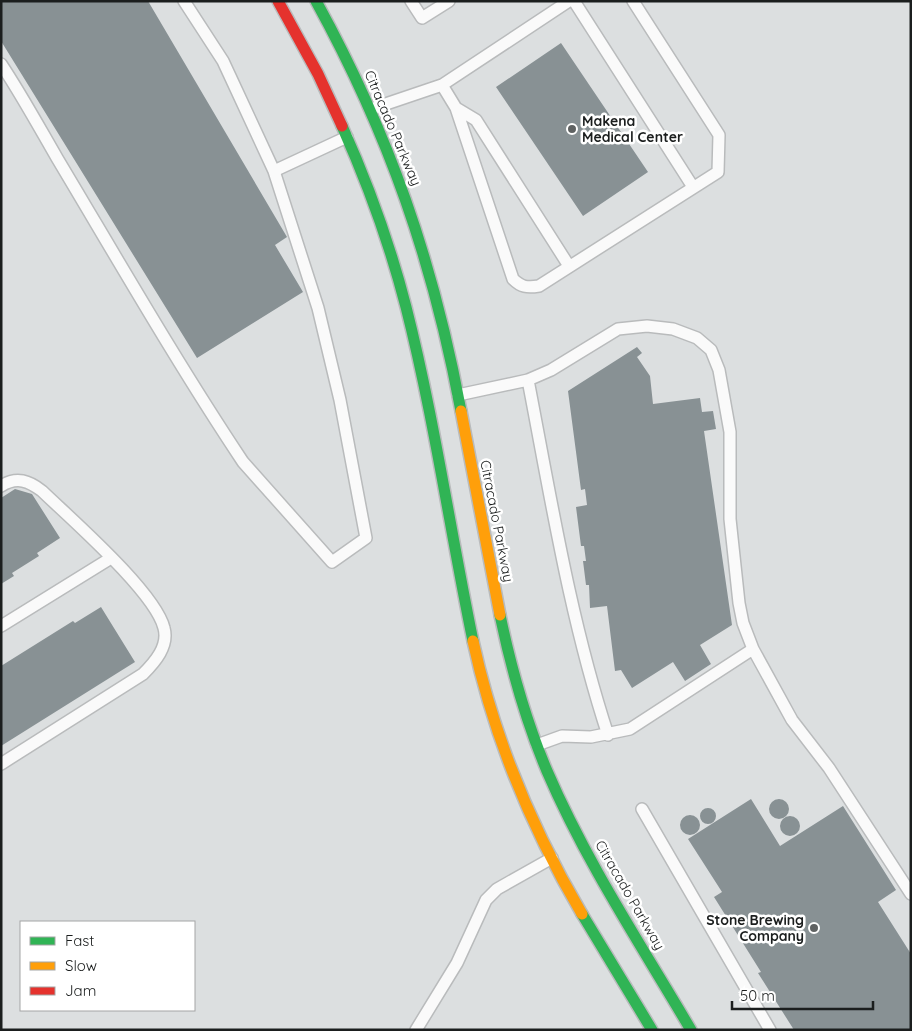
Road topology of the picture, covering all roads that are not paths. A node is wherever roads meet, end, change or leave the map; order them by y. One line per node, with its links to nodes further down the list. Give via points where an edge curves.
1 (184, 1): 14 (lane, via 223,62)
2 (278, 1): 13 (main road)
3 (316, 1): 12 (main road, Citracado Parkway)
4 (411, 1): 5 (lane, via 422,18)
5 (449, 1)
6 (569, 1): 10 (lane)
7 (574, 1): 15 (lane)
8 (634, 1): 15 (lane, via 719,135 718,172)
9 (1, 64): 14 (lane, via 184,373 232,446 332,562 366,538 340,400 318,308)
10 (442, 85): 11 (lane); 12 (lane)
11 (456, 108): 16 (lane, via 476,120); 16 (lane, via 512,279 528,288 539,286)
12 (370, 109): 18 (main road, Citracado Parkway, via 425,255 446,334)
13 (347, 137): 14 (lane); 19 (main road, via 369,189 392,259)
14 (274, 171)
15 (692, 188): 16 (lane)
16 (569, 266)
17 (528, 380): 18 (lane); 23 (lane, via 551,370 618,329 647,326 674,329 696,338 711,350 719,370 730,432 730,519 739,603); 24 (lane, via 570,599)
18 (450, 396): 19 (main road); 25 (main road, Citracado Parkway, via 515,679)
19 (426, 401): 28 (main road, via 484,687 511,768)
20 (1, 486): 21 (lane, via 19,480 31,483)
21 (111, 558): 22 (lane); 26 (lane, via 148,600 165,628 164,645 156,661 143,674)
22 (1, 626)
23 (753, 649): 24 (lane, via 630,728); 29 (lane, via 792,720 829,768)
24 (608, 734): 25 (lane, via 562,736)
25 (537, 745): 32 (main road, Citracado Parkway, via 569,819)
26 (1, 764)
27 (642, 809): 33 (lane)
28 (552, 858): 30 (lane, via 497,889 486,900 457,963); 31 (main road)
29 (911, 894)
30 (416, 1030)
31 (652, 1030)
32 (691, 1030)
33 (770, 1030)

